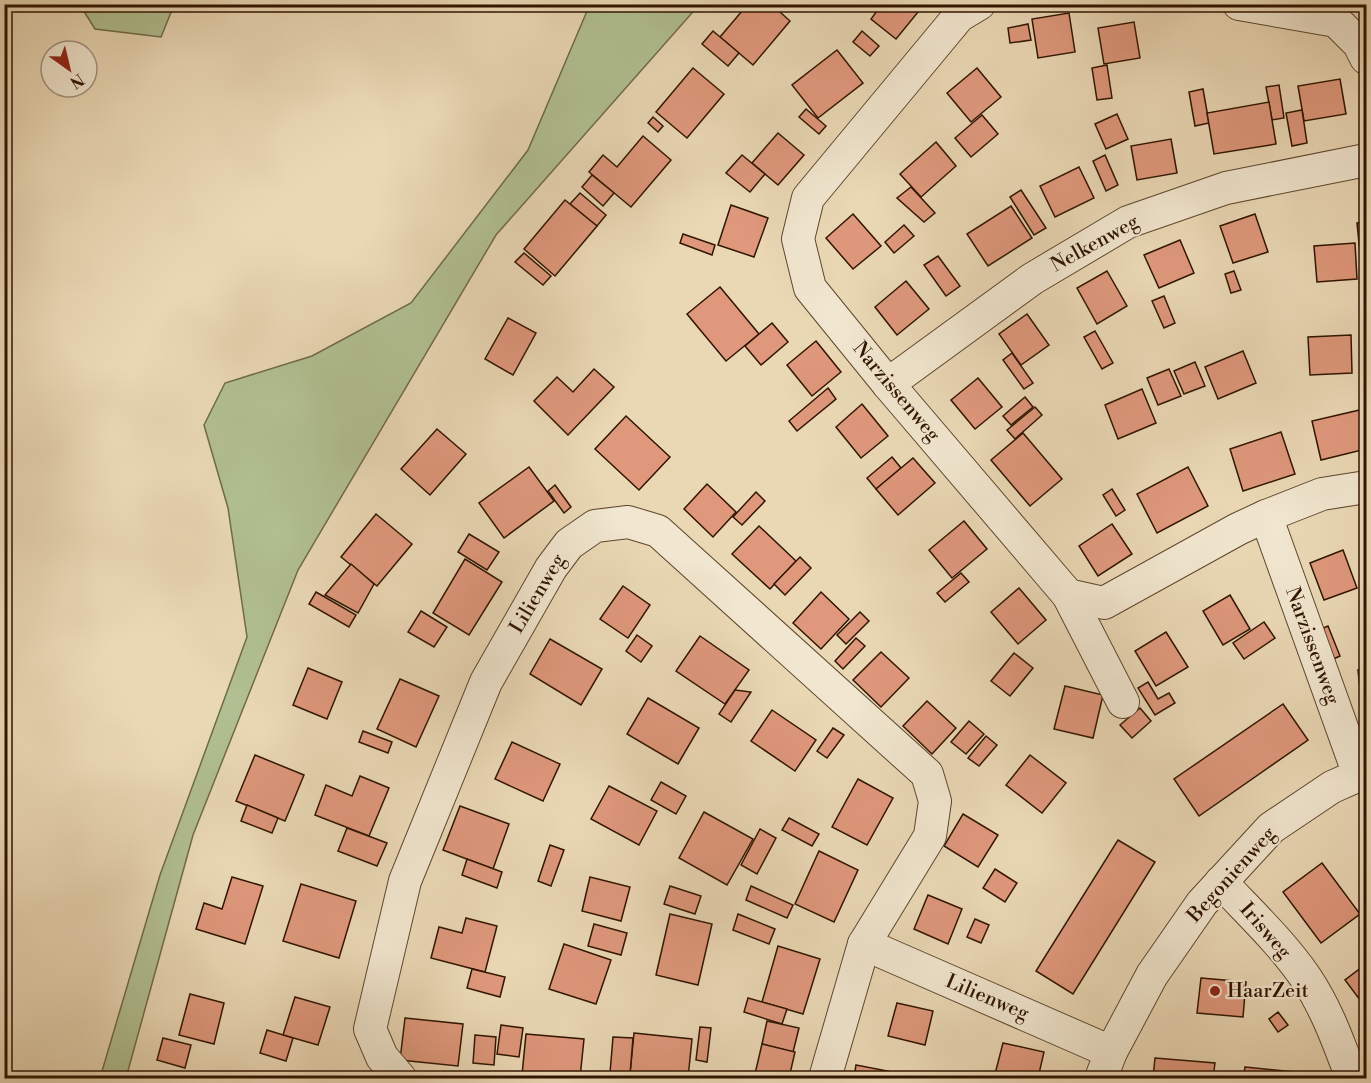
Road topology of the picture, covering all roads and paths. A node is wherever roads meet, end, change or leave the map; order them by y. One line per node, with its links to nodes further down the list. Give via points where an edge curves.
1 (979, 4): 5 (street, Narzissenweg, via 959,16 808,198 798,239 810,288)
2 (1239, 4): 3 (street, via 1336,21 1359,44)
3 (1366, 58)
4 (1366, 160): 5 (street, Nelkenweg, via 1226,188 1128,222 1032,279)
5 (888, 384): 8 (street, Narzissenweg)
6 (1366, 487): 7 (street, via 1322,494)
7 (1266, 516): 8 (street, via 1104,603); 10 (street, Narzissenweg)
8 (1068, 595): 9 (street, Narzissenweg)
9 (1123, 702)
10 (1363, 773): 11 (street, Begonienweg, via 1332,787 1271,828)
11 (1221, 882): 13 (street, Begonienweg, via 1152,975); 16 (street, Irisweg, via 1268,931 1306,979 1334,1028)
12 (864, 944): 13 (street, Lilienweg); 14 (street, Lilienweg, via 930,836 934,801 927,774 658,531 628,522 595,526 569,544 551,568 486,681 405,880 370,1029 382,1057); 15 (street, Lilienweg)
13 (1106, 1065)
14 (400, 1078)
15 (825, 1078)
16 (1352, 1078)

